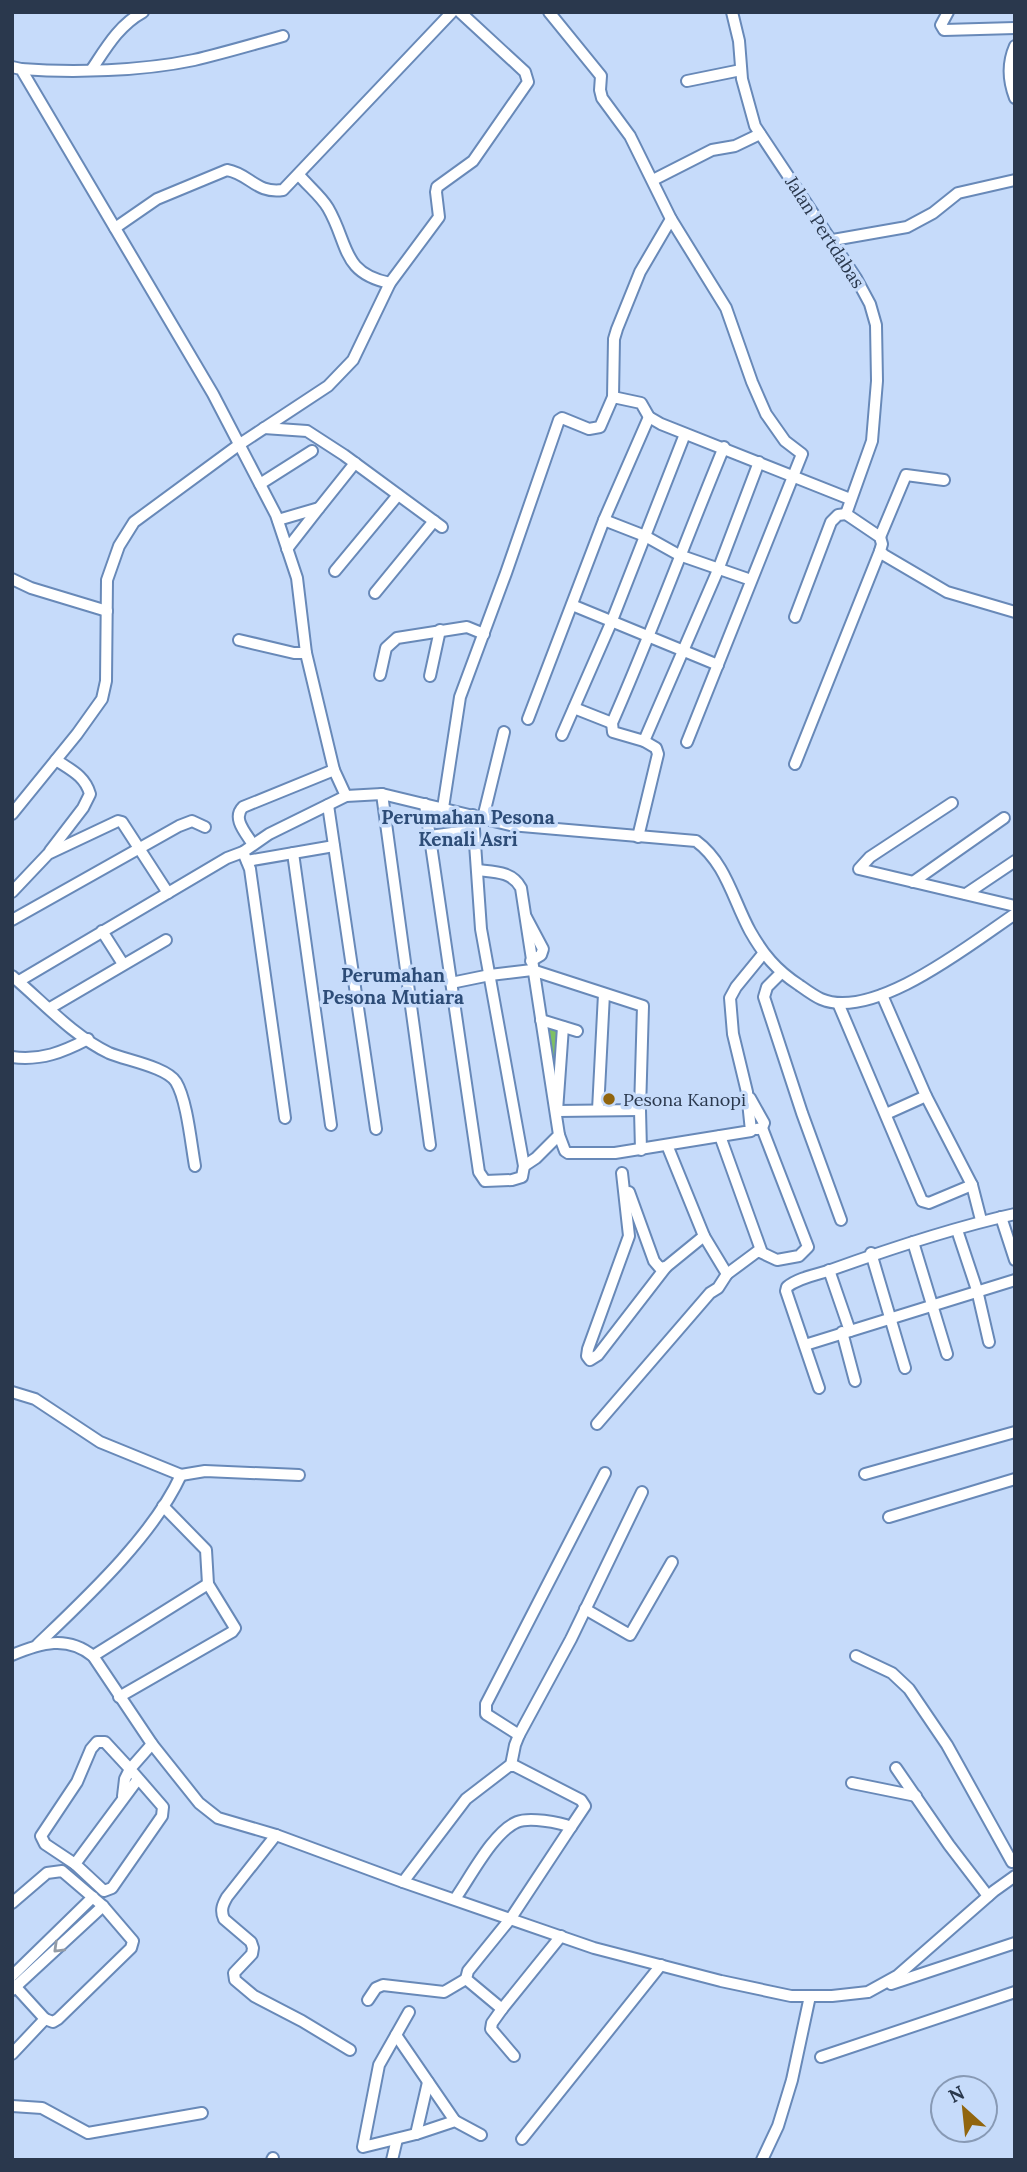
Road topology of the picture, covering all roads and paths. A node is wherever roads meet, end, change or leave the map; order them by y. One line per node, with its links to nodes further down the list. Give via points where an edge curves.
1 (143, 12): 11 (street, via 116,34)
2 (453, 12): 16 (street)
3 (460, 12): 22 (street, via 525,72 528,82 473,161 439,185 437,221)
4 (549, 12): 17 (street, via 601,76 602,98 630,136)
5 (732, 12): 12 (street, Jalan Pertdabas)
6 (948, 12): 7 (street, via 941,24 944,30)
7 (1015, 28)
8 (283, 36): 11 (street, via 194,60)
9 (1015, 46): 14 (street, via 1009,62)
10 (16, 68): 11 (street); 20 (street)
11 (92, 69)
12 (741, 70): 13 (street); 15 (street, Jalan Pertdabas)
13 (687, 81)
14 (1015, 99)
15 (760, 134): 17 (street, via 712,150); 21 (street, Jalan Pertdabas)
16 (299, 175): 20 (street, via 283,190 269,191 233,171 219,172 157,199); 22 (street, via 326,205 356,268 372,279)
17 (653, 180): 19 (street)
18 (1015, 180): 21 (street, via 958,193 907,227)
19 (671, 219): 23 (street, via 636,278 617,329); 32 (street, via 726,308 766,414 785,441 802,452)
20 (115, 228): 27 (street)
21 (832, 240): 36 (street, Jalan Pertdabas, via 870,304 876,325 874,432)
22 (390, 283): 25 (street, via 353,360 328,386)
23 (613, 397): 24 (street, via 641,403); 57 (street, via 600,427 589,429 562,418 557,422)
24 (649, 417): 26 (street); 40 (street)
25 (264, 428): 27 (street); 31 (street, via 307,431)
26 (685, 434): 28 (street); 41 (street)
27 (240, 444): 34 (street); 52 (street, via 134,522 107,580)
28 (724, 447): 30 (street); 45 (street)
29 (312, 452): 34 (street)
30 (759, 462): 32 (street); 46 (street)
31 (355, 463): 35 (street); 37 (street)
32 (793, 477): 36 (street); 49 (street)
33 (944, 480): 42 (street, via 905,475)
34 (260, 484): 39 (street)
35 (398, 495): 47 (street); 50 (street, via 438,524)
36 (850, 499): 38 (street, Jalan Pertdabas)
37 (319, 508): 39 (street); 43 (street)
38 (846, 514): 42 (street); 54 (street, via 831,522)
39 (278, 520): 43 (street)
40 (604, 520): 41 (street); 51 (street)
41 (645, 536): 45 (street); 55 (street)
42 (880, 537): 44 (street)
43 (287, 549): 61 (street, via 297,578)
44 (880, 551): 53 (street, via 947,592); 73 (street)
45 (679, 555): 46 (street); 58 (street)
46 (718, 570): 49 (street); 60 (street)
47 (335, 571)
48 (12, 579): 52 (street)
49 (751, 580): 62 (street)
50 (375, 593)
51 (572, 605): 55 (street); 66 (street)
52 (107, 611): 72 (street, via 102,699)
53 (1015, 612)
54 (795, 617)
55 (611, 623): 58 (street); 65 (street)
56 (440, 630): 57 (street, via 467,627); 63 (street, via 397,638 386,648); 64 (street)
57 (484, 634): 80 (street, via 460,697)
58 (649, 639): 60 (street); 67 (street)
59 (239, 640): 61 (street)
60 (685, 651): 62 (street); 70 (street)
61 (306, 653): 74 (street)
62 (718, 665): 71 (street)
63 (380, 675)
64 (430, 676)
65 (574, 708): 67 (street); 69 (street)
66 (528, 719)
67 (611, 723): 70 (street, via 613,732)
68 (504, 732): 82 (street)
69 (562, 735)
70 (644, 741): 87 (street, via 658,754)
71 (687, 742)
72 (56, 760): 81 (street); 92 (street, via 82,778 90,794)
73 (795, 764)
74 (334, 770): 76 (street); 88 (street, via 243,807 237,818)
75 (382, 794): 76 (street); 78 (street); 134 (street)
76 (346, 796): 79 (street)
77 (951, 803): 96 (street, via 859,869)
78 (425, 804): 80 (street); 86 (street)
79 (328, 805): 88 (street); 89 (street)
80 (443, 808): 82 (street)
81 (12, 814)
82 (478, 817): 85 (street); 87 (street, via 510,825)
83 (1004, 818): 96 (street)
84 (205, 827): 90 (street, via 192,821)
85 (474, 830): 86 (street); 95 (street)
86 (430, 836): 111 (street)
87 (638, 837): 105 (street, via 696,841 703,846 727,879)
88 (252, 844): 93 (street)
89 (334, 846): 91 (street); 130 (street)
90 (139, 848): 92 (street, via 118,821); 98 (street); 102 (street)
91 (293, 853): 93 (street); 128 (street)
92 (48, 854): 97 (street)
93 (245, 856): 98 (street, via 228,858); 127 (street)
94 (1015, 861): 99 (street)
95 (477, 870): 107 (street, via 503,873 521,888 524,914 543,949); 109 (street)
96 (913, 882): 99 (street)
97 (12, 892)
98 (168, 893): 103 (street)
99 (966, 894): 100 (street)
100 (1015, 906)
101 (1015, 914): 113 (street, via 918,980)
102 (12, 920)
103 (102, 931): 106 (street); 110 (street)
104 (166, 940): 106 (street)
105 (763, 954): 108 (street); 121 (street, via 730,998)
106 (123, 964): 115 (street)
107 (532, 965): 109 (street); 112 (street); 116 (street)
108 (781, 973): 114 (street, via 822,1000); 144 (street, via 764,997)
109 (490, 975): 111 (street); 139 (street)
110 (14, 979): 115 (street)
111 (452, 983): 139 (street, via 481,1178 518,1180)
112 (604, 994): 123 (street); 124 (street, via 644,1008)
113 (882, 995): 114 (street); 122 (street)
114 (838, 1003): 126 (street)
115 (50, 1008): 119 (street)
116 (541, 1020): 117 (street); 125 (street)
117 (563, 1027): 118 (street); 125 (street)
118 (577, 1031)
119 (88, 1039): 120 (street, via 64,1052 36,1059); 138 (street, via 107,1052 164,1072 176,1081)
120 (12, 1057)
121 (747, 1092): 129 (street, via 764,1123); 131 (street)
122 (926, 1096): 126 (street); 141 (street)
123 (598, 1110): 124 (street); 125 (street)
124 (640, 1110): 136 (street)
125 (556, 1111): 132 (street)
126 (886, 1114): 141 (street, via 922,1201 929,1203)
127 (285, 1118)
128 (331, 1125)
129 (762, 1128): 131 (street); 149 (street, via 808,1247 799,1256 777,1260)
130 (376, 1129)
131 (751, 1131): 133 (street)
132 (559, 1135): 137 (street, via 568,1153); 139 (street)
133 (720, 1136): 135 (street); 149 (street)
134 (430, 1145)
135 (667, 1145): 136 (street); 147 (street)
136 (641, 1150): 137 (street)
137 (615, 1153): 140 (street)
138 (195, 1166)
139 (524, 1166)
140 (622, 1173): 152 (street, via 654,1261 660,1268); 152 (street, via 629,1236 588,1349 590,1360)
141 (972, 1185): 145 (street)
142 (1015, 1214): 143 (street)
143 (1001, 1217): 145 (street); 151 (street)
144 (841, 1220)
145 (981, 1220): 146 (street)
146 (957, 1230): 148 (street); 156 (street)
147 (704, 1237): 152 (street); 154 (street)
148 (913, 1242): 150 (street); 157 (street)
149 (761, 1250): 154 (street)
150 (871, 1253): 153 (street); 158 (street)
151 (1015, 1260)
152 (666, 1267)
153 (830, 1270): 159 (street); 161 (street, via 787,1287)
154 (727, 1274): 167 (street)
155 (1015, 1280): 156 (street)
156 (978, 1290): 157 (street); 160 (street)
157 (933, 1305): 158 (street); 162 (street)
158 (891, 1317): 159 (street); 163 (street)
159 (846, 1331): 161 (street); 164 (street)
160 (989, 1342)
161 (805, 1345): 165 (street)
162 (947, 1354)
163 (905, 1368)
164 (855, 1381)
165 (819, 1388)
166 (12, 1392): 171 (street, via 35,1399 100,1443)
167 (597, 1423)
168 (1015, 1432): 170 (street)
169 (605, 1473): 185 (street, via 486,1704 486,1714)
170 (865, 1474)
171 (181, 1475): 172 (street, via 205,1471); 175 (street)
172 (299, 1475)
173 (1015, 1479): 176 (street)
174 (642, 1492): 179 (street)
175 (163, 1506): 178 (street, via 206,1550); 180 (street, via 99,1583)
176 (889, 1517)
177 (672, 1562): 179 (street, via 630,1635)
178 (208, 1584): 182 (street); 184 (street, via 234,1630)
179 (585, 1609): 185 (street)
180 (37, 1645): 181 (street); 182 (street, via 72,1644)
181 (12, 1655)
182 (93, 1656): 184 (street)
183 (856, 1656): 196 (street, via 892,1673 909,1689)
184 (119, 1697): 186 (street)
185 (519, 1735): 187 (street)
186 (152, 1744): 189 (street); 195 (street, via 208,1812)
187 (511, 1765): 194 (street, via 582,1800 585,1806); 199 (street, via 466,1799)
188 (896, 1768): 192 (street)
189 (130, 1769): 190 (street); 193 (street); 197 (street, via 105,1741 91,1749 77,1782 41,1836 45,1844)
190 (138, 1779): 193 (street); 197 (street, via 164,1810 112,1888 104,1891)
191 (852, 1783): 192 (street)
192 (916, 1796): 200 (street)
193 (123, 1799): 197 (street)
194 (571, 1827): 202 (street, via 516,1822 494,1842); 205 (street)
195 (276, 1835): 199 (street); 220 (street, via 222,1906 224,1919 253,1948 234,1973 235,1980 254,1996)
196 (1014, 1862)
197 (75, 1864)
198 (1015, 1877): 200 (street)
199 (403, 1882): 202 (street)
200 (988, 1896): 212 (street, via 897,1976)
201 (93, 1897): 203 (street, via 62,1871 53,1871); 204 (street); 209 (street)
202 (455, 1899): 205 (street)
203 (12, 1903)
204 (103, 1906): 211 (street, one-way to 211); 218 (street, via 133,1944 58,2019)
205 (511, 1918): 206 (street); 210 (street)
206 (561, 1936): 208 (street); 216 (street)
207 (1015, 1943): 212 (street)
208 (661, 1965): 214 (street, via 791,1996); 230 (street)
209 (12, 1976)
210 (466, 1979): 215 (street, via 444,1992 383,1985); 216 (street)
211 (14, 1987): 218 (street)
212 (868, 1992): 214 (street)
213 (1015, 1992): 223 (street)
214 (810, 1996): 233 (street, via 792,2080)
215 (368, 2000)
216 (502, 2009): 222 (street, via 491,2029)
217 (409, 2012): 219 (street)
218 (44, 2019): 221 (street)
219 (396, 2035): 224 (street); 231 (street, via 379,2065 362,2147)
220 (350, 2050)
221 (12, 2054)
222 (514, 2056)
223 (821, 2057)
224 (428, 2082): 227 (street); 228 (street)
225 (12, 2106): 226 (street, via 42,2108 88,2133)
226 (202, 2113)
227 (455, 2121): 228 (street); 229 (street)
228 (416, 2134): 231 (street)
229 (481, 2135)
230 (522, 2138)
231 (397, 2139): 232 (street)
232 (391, 2160)
233 (762, 2160)

